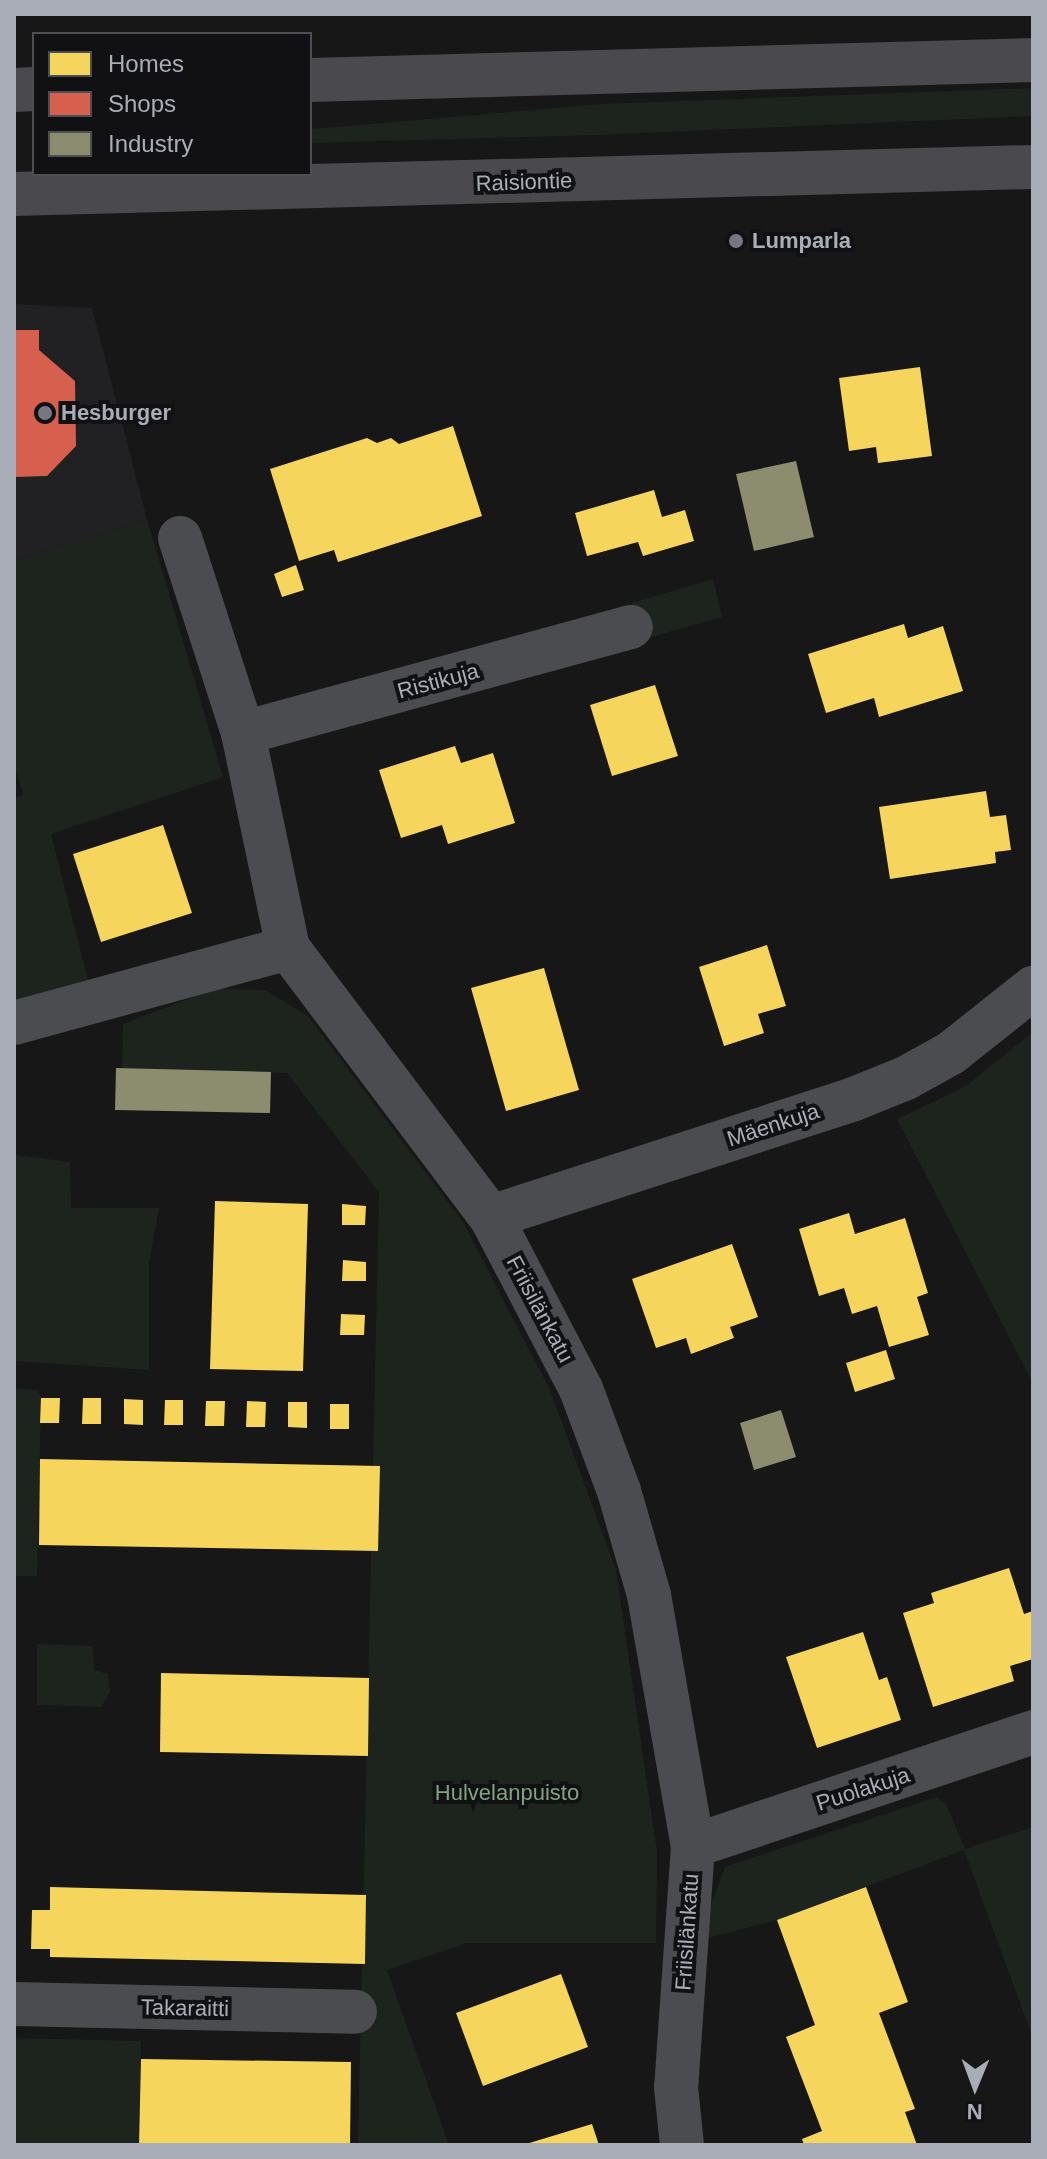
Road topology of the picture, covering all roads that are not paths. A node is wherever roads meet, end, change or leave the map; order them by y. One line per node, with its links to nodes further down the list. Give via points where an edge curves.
1 (1033, 60): 2 (main road)
2 (312, 80)
3 (1033, 167): 4 (main road, Raisiontie)
4 (14, 194)
5 (180, 538): 7 (street)
6 (631, 627): 7 (street, Ristikuja)
7 (243, 733): 8 (street)
8 (288, 948): 10 (street); 11 (street, Friisilänkatu)
9 (1033, 988): 11 (street, Mäenkuja, via 951,1053 906,1078)
10 (14, 1023)
11 (491, 1217): 13 (street, Friisilänkatu, via 581,1389 619,1491 649,1595)
12 (1033, 1732): 13 (street, Puolakuja)
13 (693, 1846): 16 (street, Friisilänkatu, via 676,2087)
14 (14, 2004): 15 (street, Takaraitti)
15 (355, 2012)
16 (682, 2145)

